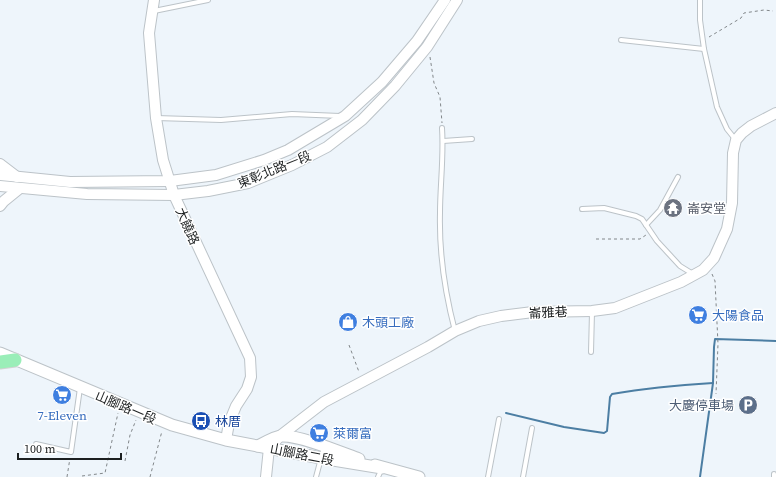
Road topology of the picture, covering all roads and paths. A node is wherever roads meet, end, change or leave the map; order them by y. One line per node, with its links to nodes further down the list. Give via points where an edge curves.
1 (154, 0): 7 (street, 大饒路)
2 (208, 0): 7 (lane)
3 (445, 0): 13 (street, 東彰北路一段, via 417,41 382,82)
4 (456, 0): 26 (street, 東彰北路一段, via 427,47 395,86 362,120 327,147 248,183)
5 (700, 0): 9 (lane)
6 (773, 11): 9 (path, via 744,13 741,18)
7 (153, 12): 14 (street, 大饒路, via 149,33)
8 (621, 40): 10 (lane)
9 (703, 40): 10 (lane)
10 (704, 49): 18 (lane, via 717,107 727,129)
11 (430, 57): 15 (path, via 434,83 440,97)
12 (776, 113): 18 (street, via 751,126)
13 (345, 116): 14 (lane, via 292,114 220,120); 23 (street, 東彰北路一段, via 288,150 264,160 216,175)
14 (156, 118): 23 (street, 大饒路, via 163,160)
15 (442, 128): 17 (lane)
16 (472, 139): 17 (lane)
17 (443, 140): 35 (lane, via 441,248 448,302)
18 (736, 140): 32 (street, 崙雅巷, via 733,153 732,203 727,229 720,248)
19 (0, 164): 21 (street)
20 (0, 175): 21 (street, 東彰北路一段)
21 (17, 177): 23 (street, 東彰北路一段, via 70,182)
22 (678, 177): 29 (lane, via 660,210)
23 (170, 181): 26 (street, 大饒路)
24 (0, 186): 25 (street, 東彰北路一段)
25 (20, 188): 26 (street, 東彰北路一段, via 87,194); 27 (street)
26 (174, 195): 51 (street, 大饒路, via 250,358 251,377 229,423)
27 (0, 206)
28 (582, 209): 29 (lane, via 604,208 617,211 636,216)
29 (646, 225): 30 (lane)
30 (651, 232): 31 (path, via 640,239); 33 (lane, via 680,266)
31 (596, 239)
32 (708, 266): 33 (street, 崙雅巷); 44 (path, via 715,281 718,344)
33 (695, 276): 34 (street, 崙雅巷, via 615,308)
34 (592, 311): 35 (street, 崙雅巷, via 533,312 501,316 479,321); 39 (lane)
35 (455, 331): 42 (street, 崙雅巷)
36 (0, 345): 40 (main road)
37 (349, 345): 42 (path)
38 (0, 352): 40 (main road, 山腳路一段)
39 (591, 352)
40 (15, 360): 41 (highway); 43 (main road, 山腳路一段)
41 (0, 362)
42 (363, 382): 50 (street, 崙雅巷, via 324,402)
43 (80, 387): 45 (main road, 山腳路一段); 56 (lane)
44 (716, 394)
45 (119, 404): 46 (main road, 山腳路一段); 60 (path, via 105,473)
46 (139, 412): 48 (main road, 山腳路一段); 58 (path, via 130,435)
47 (498, 419): 66 (lane)
48 (165, 423): 51 (main road, 山腳路一段); 62 (path)
49 (532, 428): 67 (lane)
50 (280, 436): 53 (main road, 山腳路二段); 54 (main road, 山腳路二段); 55 (street, 崙雅巷)
51 (226, 440): 53 (main road, 山腳路一段)
52 (36, 444): 56 (lane)
53 (258, 446): 55 (main road, 山腳路二段)
54 (324, 447): 57 (lane); 59 (main road, 山腳路二段)
55 (269, 448): 57 (main road, 山腳路二段); 63 (street)
56 (70, 452): 61 (path)
57 (321, 458): 59 (main road, 山腳路二段); 64 (lane)
58 (125, 461)
59 (380, 472): 65 (main road, 山腳路二段)
60 (82, 476)
61 (67, 477)
62 (150, 477)
63 (266, 477)
64 (316, 477)
65 (419, 477)
66 (488, 477)
67 (523, 477)

